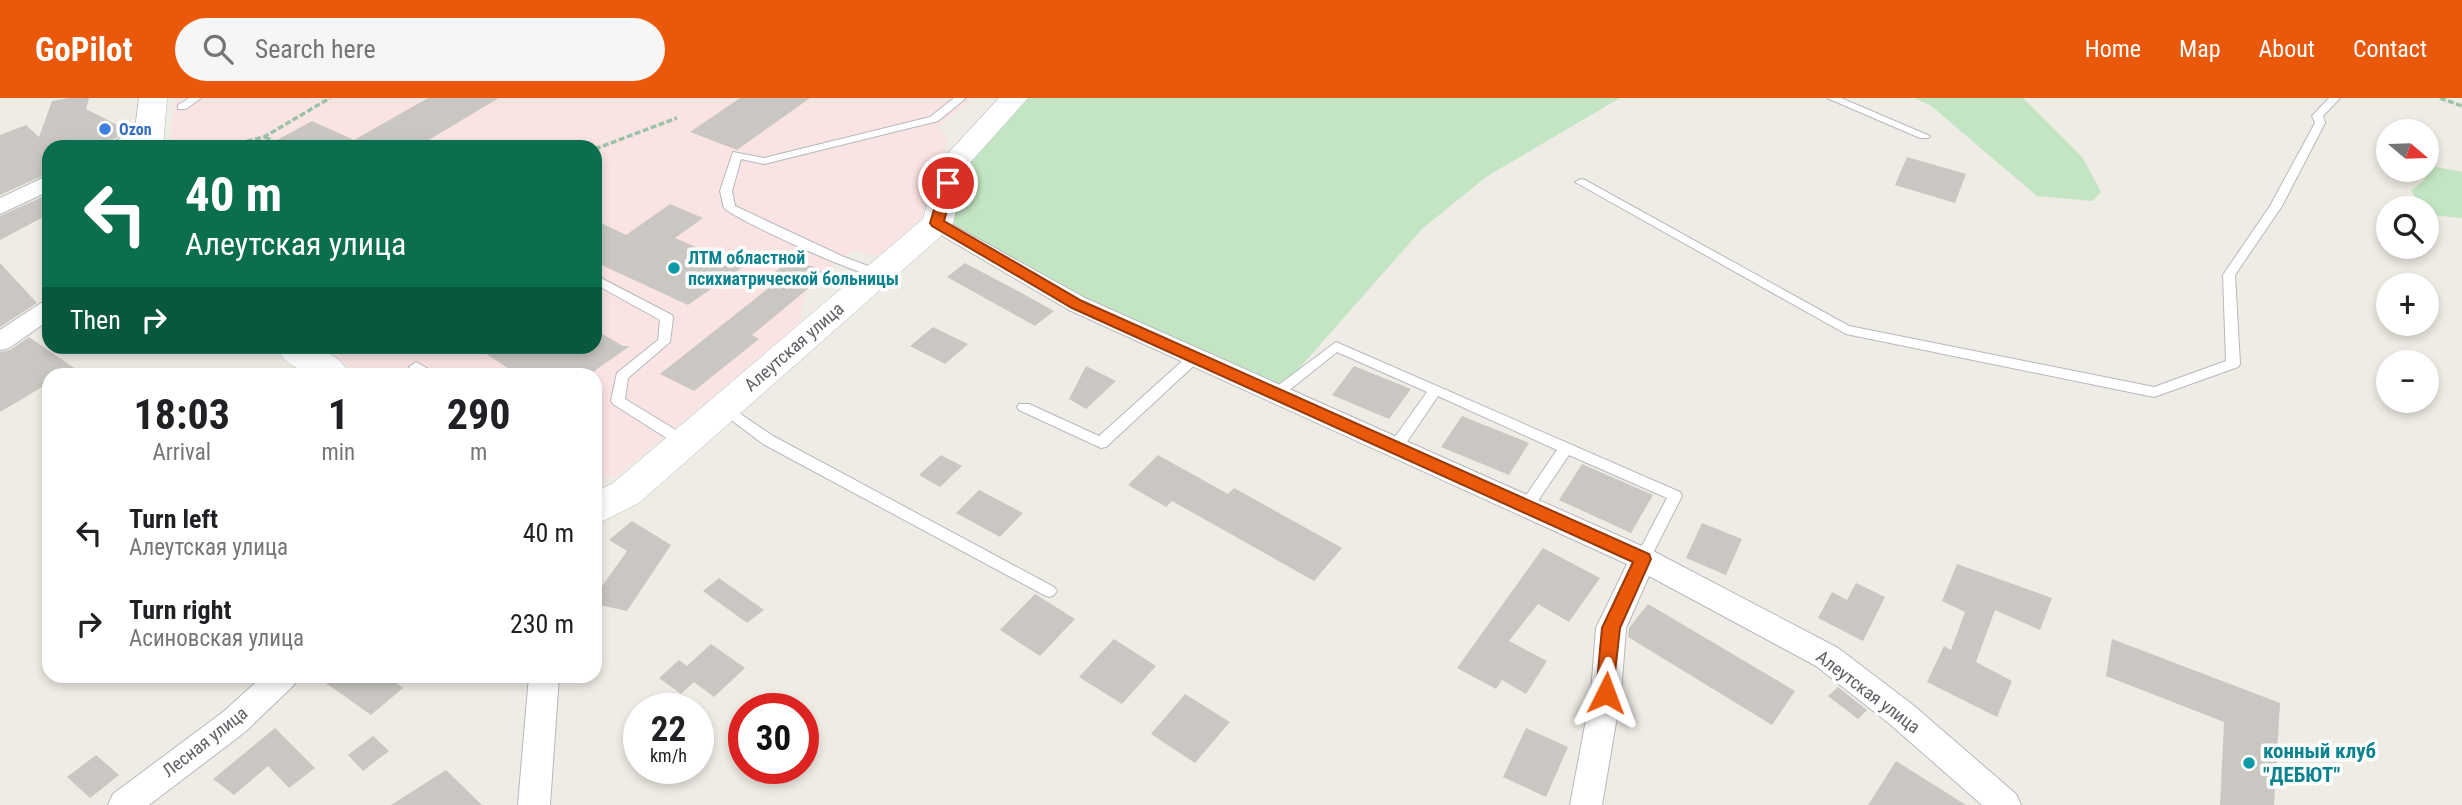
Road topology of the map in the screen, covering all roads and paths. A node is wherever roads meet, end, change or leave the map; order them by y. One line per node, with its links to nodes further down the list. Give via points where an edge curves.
1 (153, 98): 14 (street)
2 (196, 98): 10 (lane)
3 (330, 98): 13 (path)
4 (961, 98): 22 (lane, via 934,119 764,160 737,154 726,191 730,208)
5 (1014, 98): 21 (street, via 954,163)
6 (1832, 98): 12 (lane)
7 (2335, 98): 18 (lane, via 2317,116 2320,123 2276,205 2229,275 2233,364 2154,392 1846,330)
8 (2440, 98): 9 (path)
9 (2462, 106)
10 (182, 107)
11 (677, 118): 17 (path)
12 (1924, 136)
13 (264, 137): 15 (path); 16 (path)
14 (148, 139)
15 (251, 140)
16 (270, 140)
17 (602, 146)
18 (1581, 182)
19 (42, 186): 20 (street)
20 (0, 207)
21 (937, 223): 22 (street, Алеутская улица); 27 (street, Алеутская улица, via 1077,304)
22 (878, 274): 31 (street, Алеутская улица)
23 (602, 283): 33 (lane, via 667,317 664,342 622,376 618,401)
24 (42, 314): 25 (street)
25 (0, 342)
26 (303, 354): 28 (street)
27 (1194, 358): 30 (street, Алеутская улица); 32 (lane, via 1101,443)
28 (324, 368)
29 (1435, 390): 30 (lane, via 1336,346); 34 (lane); 35 (lane)
30 (1278, 393): 34 (street, Алеутская улица)
31 (723, 407): 33 (street, Алеутская улица); 39 (lane, via 768,440)
32 (1024, 407)
33 (684, 442): 36 (street, Алеутская улица, via 626,493)
34 (1395, 448): 37 (street, Алеутская улица)
35 (1566, 448): 37 (lane); 38 (lane, via 1675,496)
36 (602, 506)
37 (1526, 507): 38 (street, Алеутская улица)
38 (1643, 559): 44 (street, via 1611,628 1606,693); 45 (street, Алеутская улица, via 1827,657)
39 (1049, 591)
40 (276, 683): 42 (street, Лесная улица, via 234,722)
41 (543, 683): 43 (street)
42 (124, 805)
43 (534, 805)
44 (1586, 805)
45 (2005, 805)

